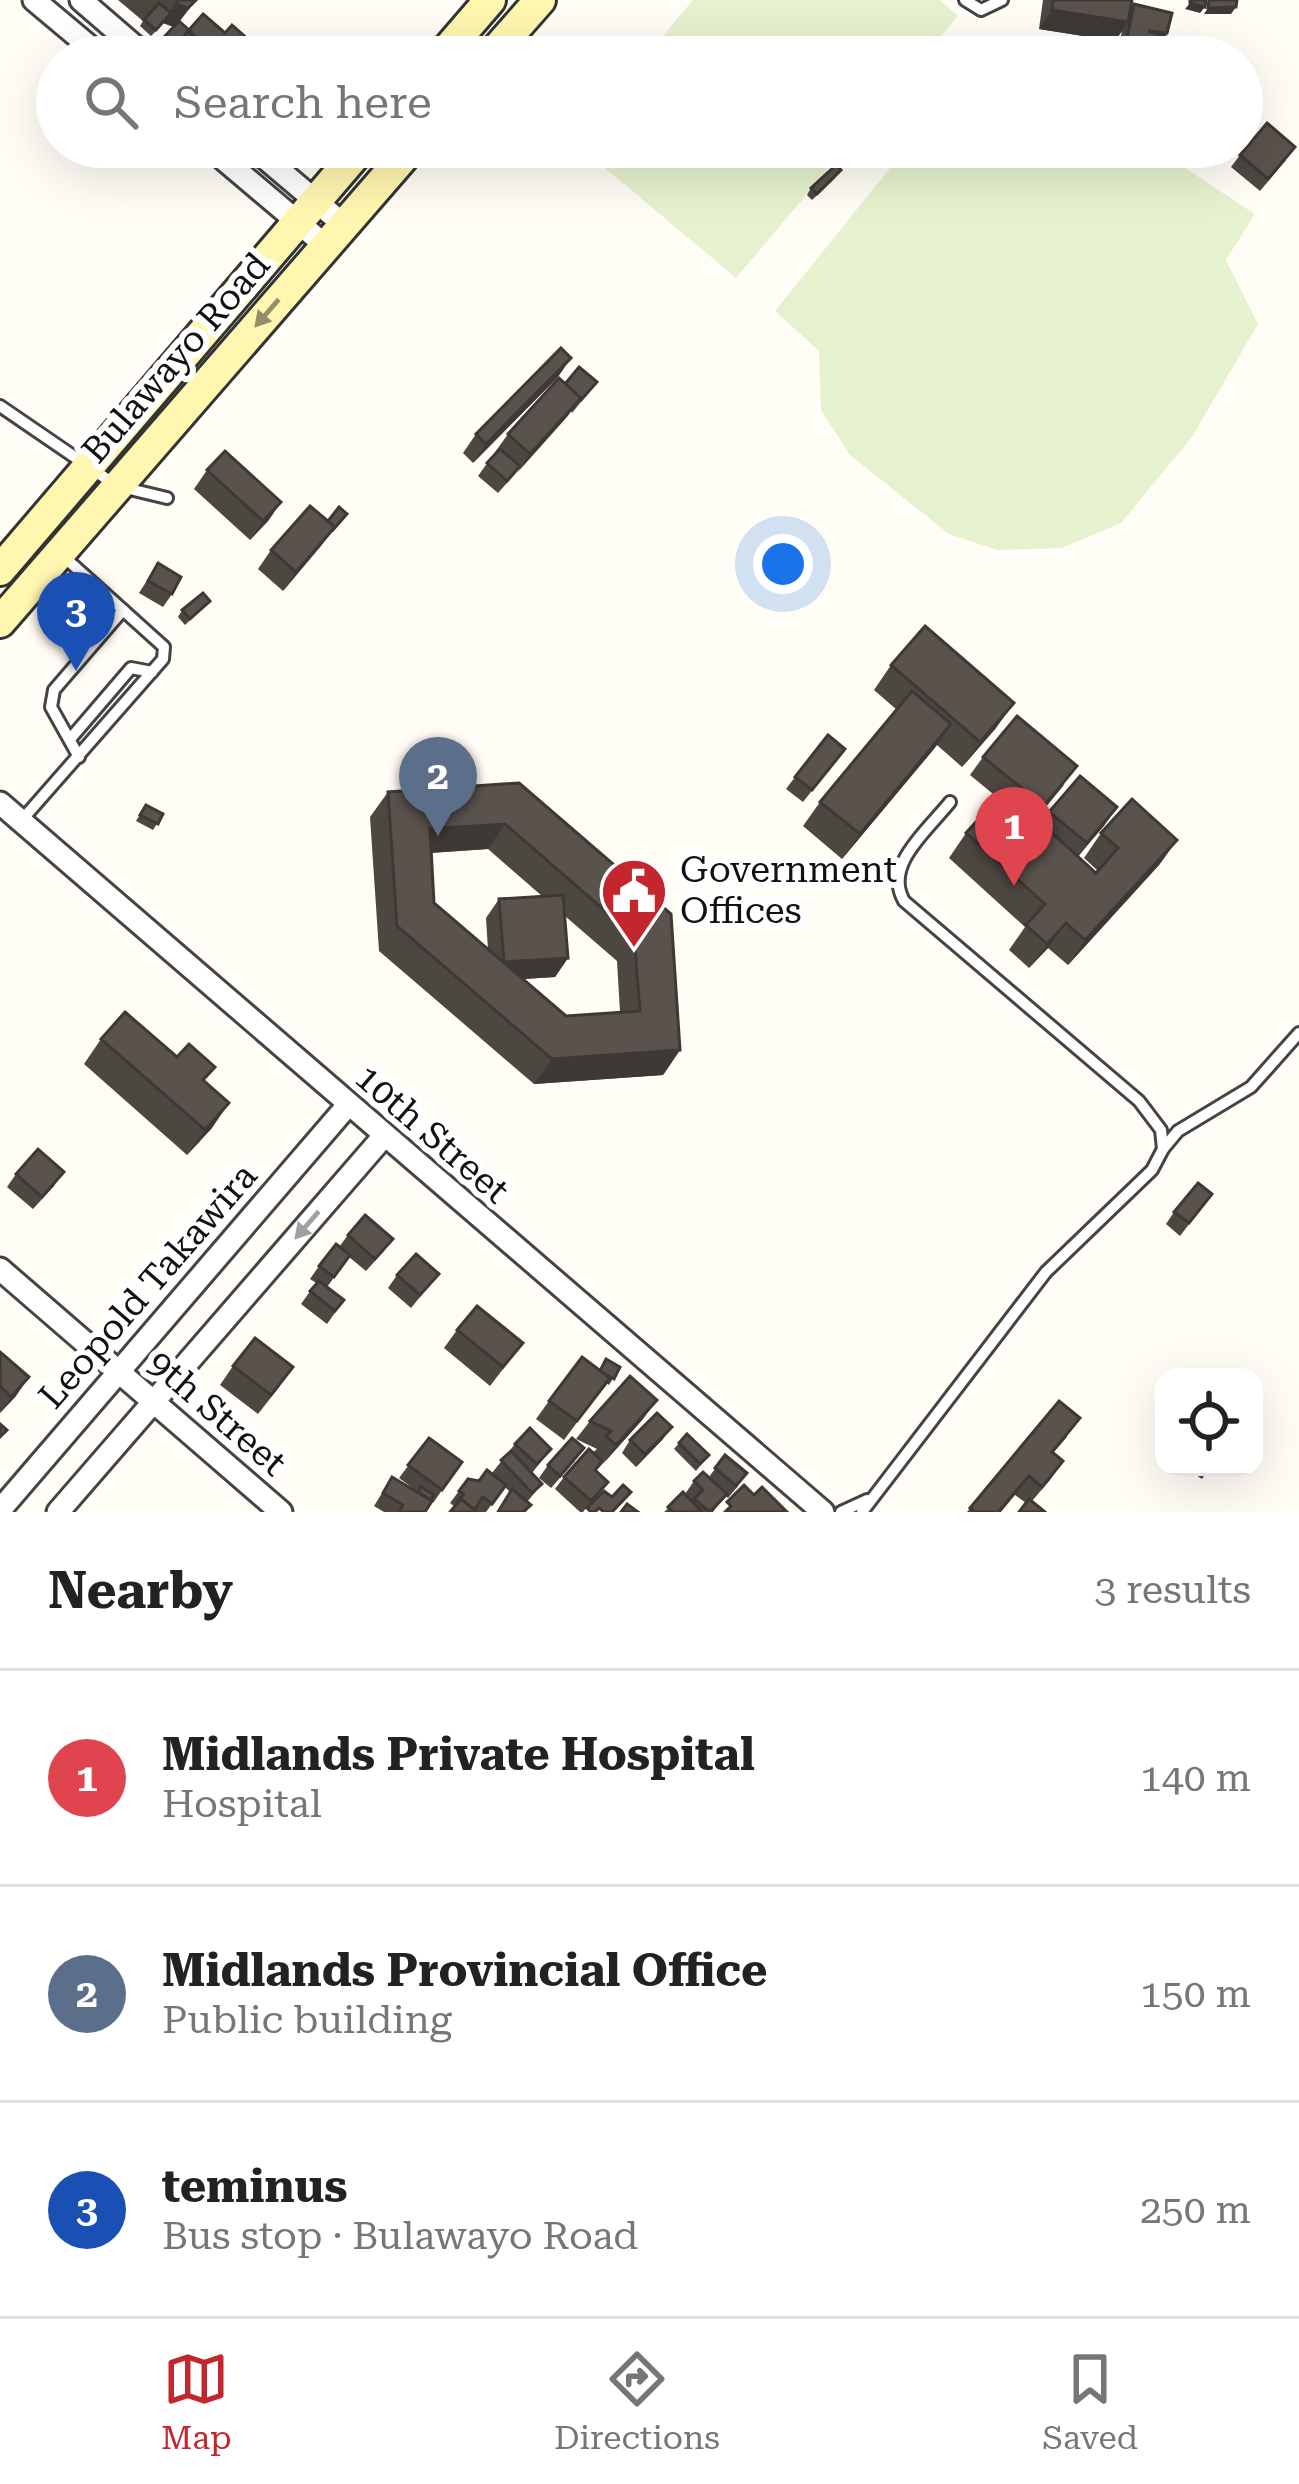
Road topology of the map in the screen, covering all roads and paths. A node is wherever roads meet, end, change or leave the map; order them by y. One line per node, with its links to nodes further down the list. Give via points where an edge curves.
1 (34, 0): 7 (street)
2 (81, 0): 8 (street)
3 (490, 0): 9 (street)
4 (540, 0): 10 (street)
5 (965, 0): 6 (lane, via 981,10)
6 (1002, 0)
7 (77, 36)
8 (123, 36)
9 (459, 36)
10 (508, 36)
11 (240, 168): 15 (street)
12 (269, 168): 15 (street)
13 (344, 168): 15 (street, Bulawayo Road)
14 (394, 168): 16 (street, Bulawayo Road)
15 (306, 212): 16 (street); 18 (street, Bulawayo Road)
16 (335, 236): 19 (street, Bulawayo Road, one-way to 19)
17 (0, 406): 18 (lane)
18 (88, 464): 19 (lane); 22 (street, Bulawayo Road)
19 (117, 486): 20 (lane); 21 (street, Bulawayo Road)
20 (167, 498)
21 (60, 554): 23 (lane); 24 (street, Bulawayo Road)
22 (0, 570)
23 (123, 610): 25 (lane, via 164,647); 26 (lane, via 54,690 51,706)
24 (0, 622)
25 (152, 672): 26 (lane, via 131,668); 27 (lane)
26 (71, 738): 27 (lane)
27 (79, 757): 30 (lane)
28 (950, 802): 34 (lane, via 898,868 904,901 1138,1101 1161,1130)
29 (0, 803): 30 (street, 10th Street)
30 (21, 821): 32 (street, 10th Street)
31 (1299, 1033): 34 (lane, via 1251,1088 1178,1131)
32 (347, 1105): 33 (street, 10th Street); 36 (street, Leopold Takawira)
33 (384, 1136): 37 (street, one-way to 37); 42 (street, 10th Street)
34 (1163, 1149): 38 (lane, via 1046,1272)
35 (0, 1269): 36 (street, 9th Street)
36 (118, 1370): 37 (street, 9th Street); 39 (street, Leopold Takawira)
37 (154, 1402): 40 (street); 41 (street, 9th Street)
38 (864, 1506): 43 (lane)
39 (0, 1510)
40 (58, 1512)
41 (281, 1512)
42 (823, 1512)
43 (841, 1512)

